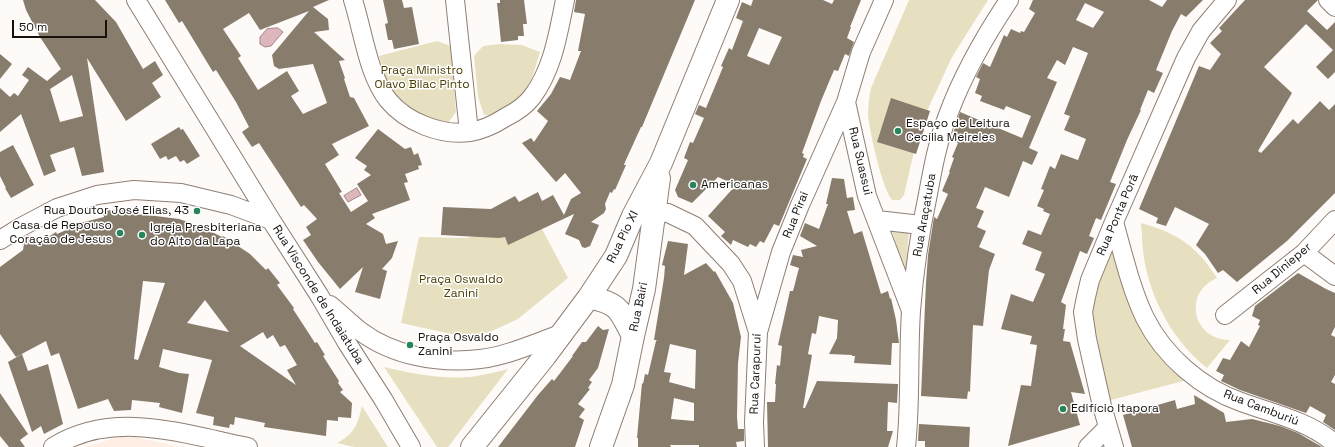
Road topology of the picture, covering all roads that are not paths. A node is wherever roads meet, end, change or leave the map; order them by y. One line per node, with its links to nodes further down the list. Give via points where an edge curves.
1 (136, 0): 15 (street, Rua Visconde de Indaiatuba)
2 (353, 0): 12 (street, via 373,73 388,100 411,118 436,129)
3 (455, 0): 12 (street)
4 (564, 0): 12 (street, via 554,52 532,98 520,110 493,125)
5 (728, 0): 13 (main road, Rua Pio XI)
6 (884, 0): 11 (street, Rua Pirai, via 862,52)
7 (1010, 0): 20 (street, Rua Araçatuba, via 989,30 965,74 948,115 935,158)
8 (1227, 0): 19 (street, Rua Ponta Porã, via 1201,31 1186,58)
9 (1328, 0): 10 (street)
10 (1335, 7)
11 (846, 102): 16 (street, Rua Suassui, via 867,196); 28 (street, Rua Pirai, via 781,252)
12 (469, 132)
13 (661, 163): 14 (main road, Rua Pio XI); 18 (main road, Rua Bairi)
14 (633, 216): 18 (street, Rua Carapuruí); 25 (main road, Rua Pio XI, via 616,256)
15 (271, 220): 21 (street, via 231,205 182,193 134,190 97,195 57,208); 24 (street, Rua Visconde de Indaiatuba)
16 (877, 220): 20 (street); 26 (street, Rua Suassui)
17 (1335, 220): 22 (street, Rua Dinieper)
18 (653, 222): 28 (street, Rua Carapuruí, via 695,226 731,264 742,281); 30 (main road, Rua Bairi, via 644,289)
19 (1114, 222): 32 (street, Rua Ponta Porã, via 1090,280 1083,312); 33 (street, Rua Camburiú, via 1145,318 1163,346 1178,362 1196,378 1230,398 1314,428)
20 (922, 225): 26 (street, Rua Araçatuba)
21 (0, 240)
22 (1304, 253): 23 (street); 27 (street, Rua Dinieper)
23 (1335, 276)
24 (320, 295): 29 (street, via 360,331 380,343 401,352 443,360 480,359); 36 (street, Rua Visconde de Indaiatuba)
25 (589, 297): 29 (main road, Rua Pio XI); 30 (main road, via 610,302 615,306)
26 (911, 312): 41 (street, Rua Araçatuba)
27 (1225, 315)
28 (758, 332): 40 (street, Rua Carapuruí)
29 (561, 334): 37 (main road, Rua Pio XI)
30 (633, 336): 31 (main road, Rua Bairi, via 623,385)
31 (610, 424): 38 (main road, Rua Bairi); 39 (street)
32 (1108, 427): 42 (street); 43 (street, Rua Ponta Porã)
33 (1335, 444)
34 (53, 447): 35 (street, via 94,430 132,426)
35 (248, 447)
36 (412, 447)
37 (472, 447)
38 (602, 447)
39 (615, 447)
40 (755, 447)
41 (906, 447)
42 (1088, 447)
43 (1114, 447)

